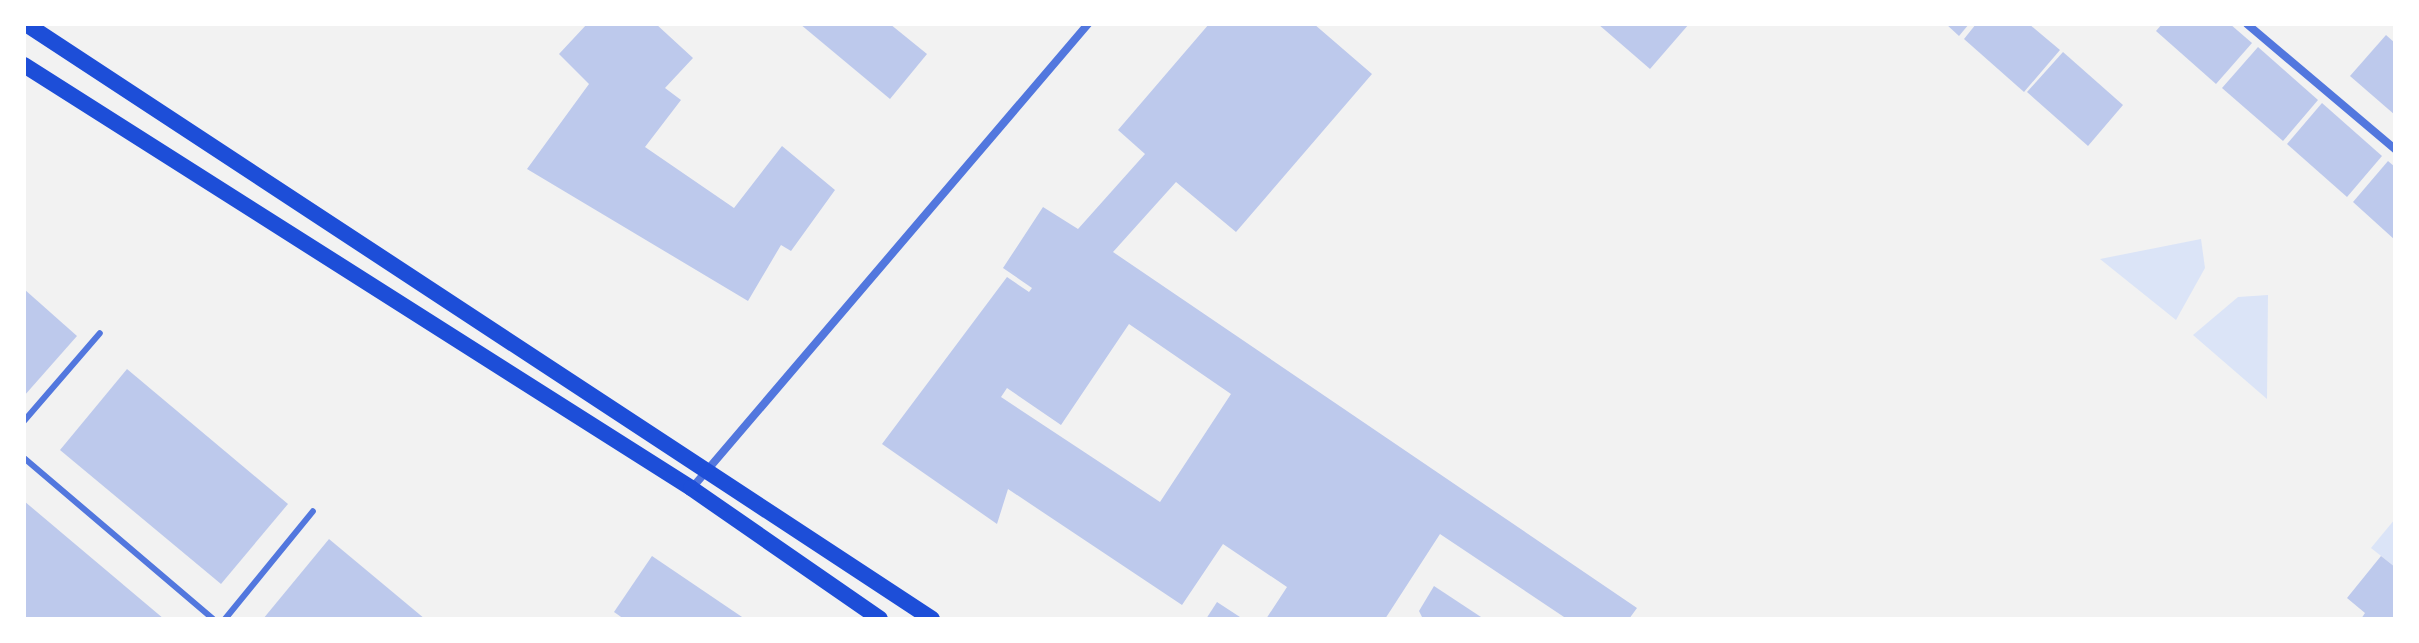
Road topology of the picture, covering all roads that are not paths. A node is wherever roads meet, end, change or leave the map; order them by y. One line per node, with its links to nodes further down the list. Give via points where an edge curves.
1 (26, 24): 9 (main road)
2 (1088, 24): 9 (street)
3 (2247, 24): 5 (street)
4 (24, 65): 10 (main road)
5 (2395, 149)
6 (100, 333): 7 (lane)
7 (24, 421)
8 (24, 458): 12 (lane)
9 (707, 470): 10 (street); 15 (main road)
10 (691, 488): 14 (main road)
11 (313, 511): 13 (lane)
12 (213, 619)
13 (225, 619)
14 (880, 619)
15 (932, 619)

